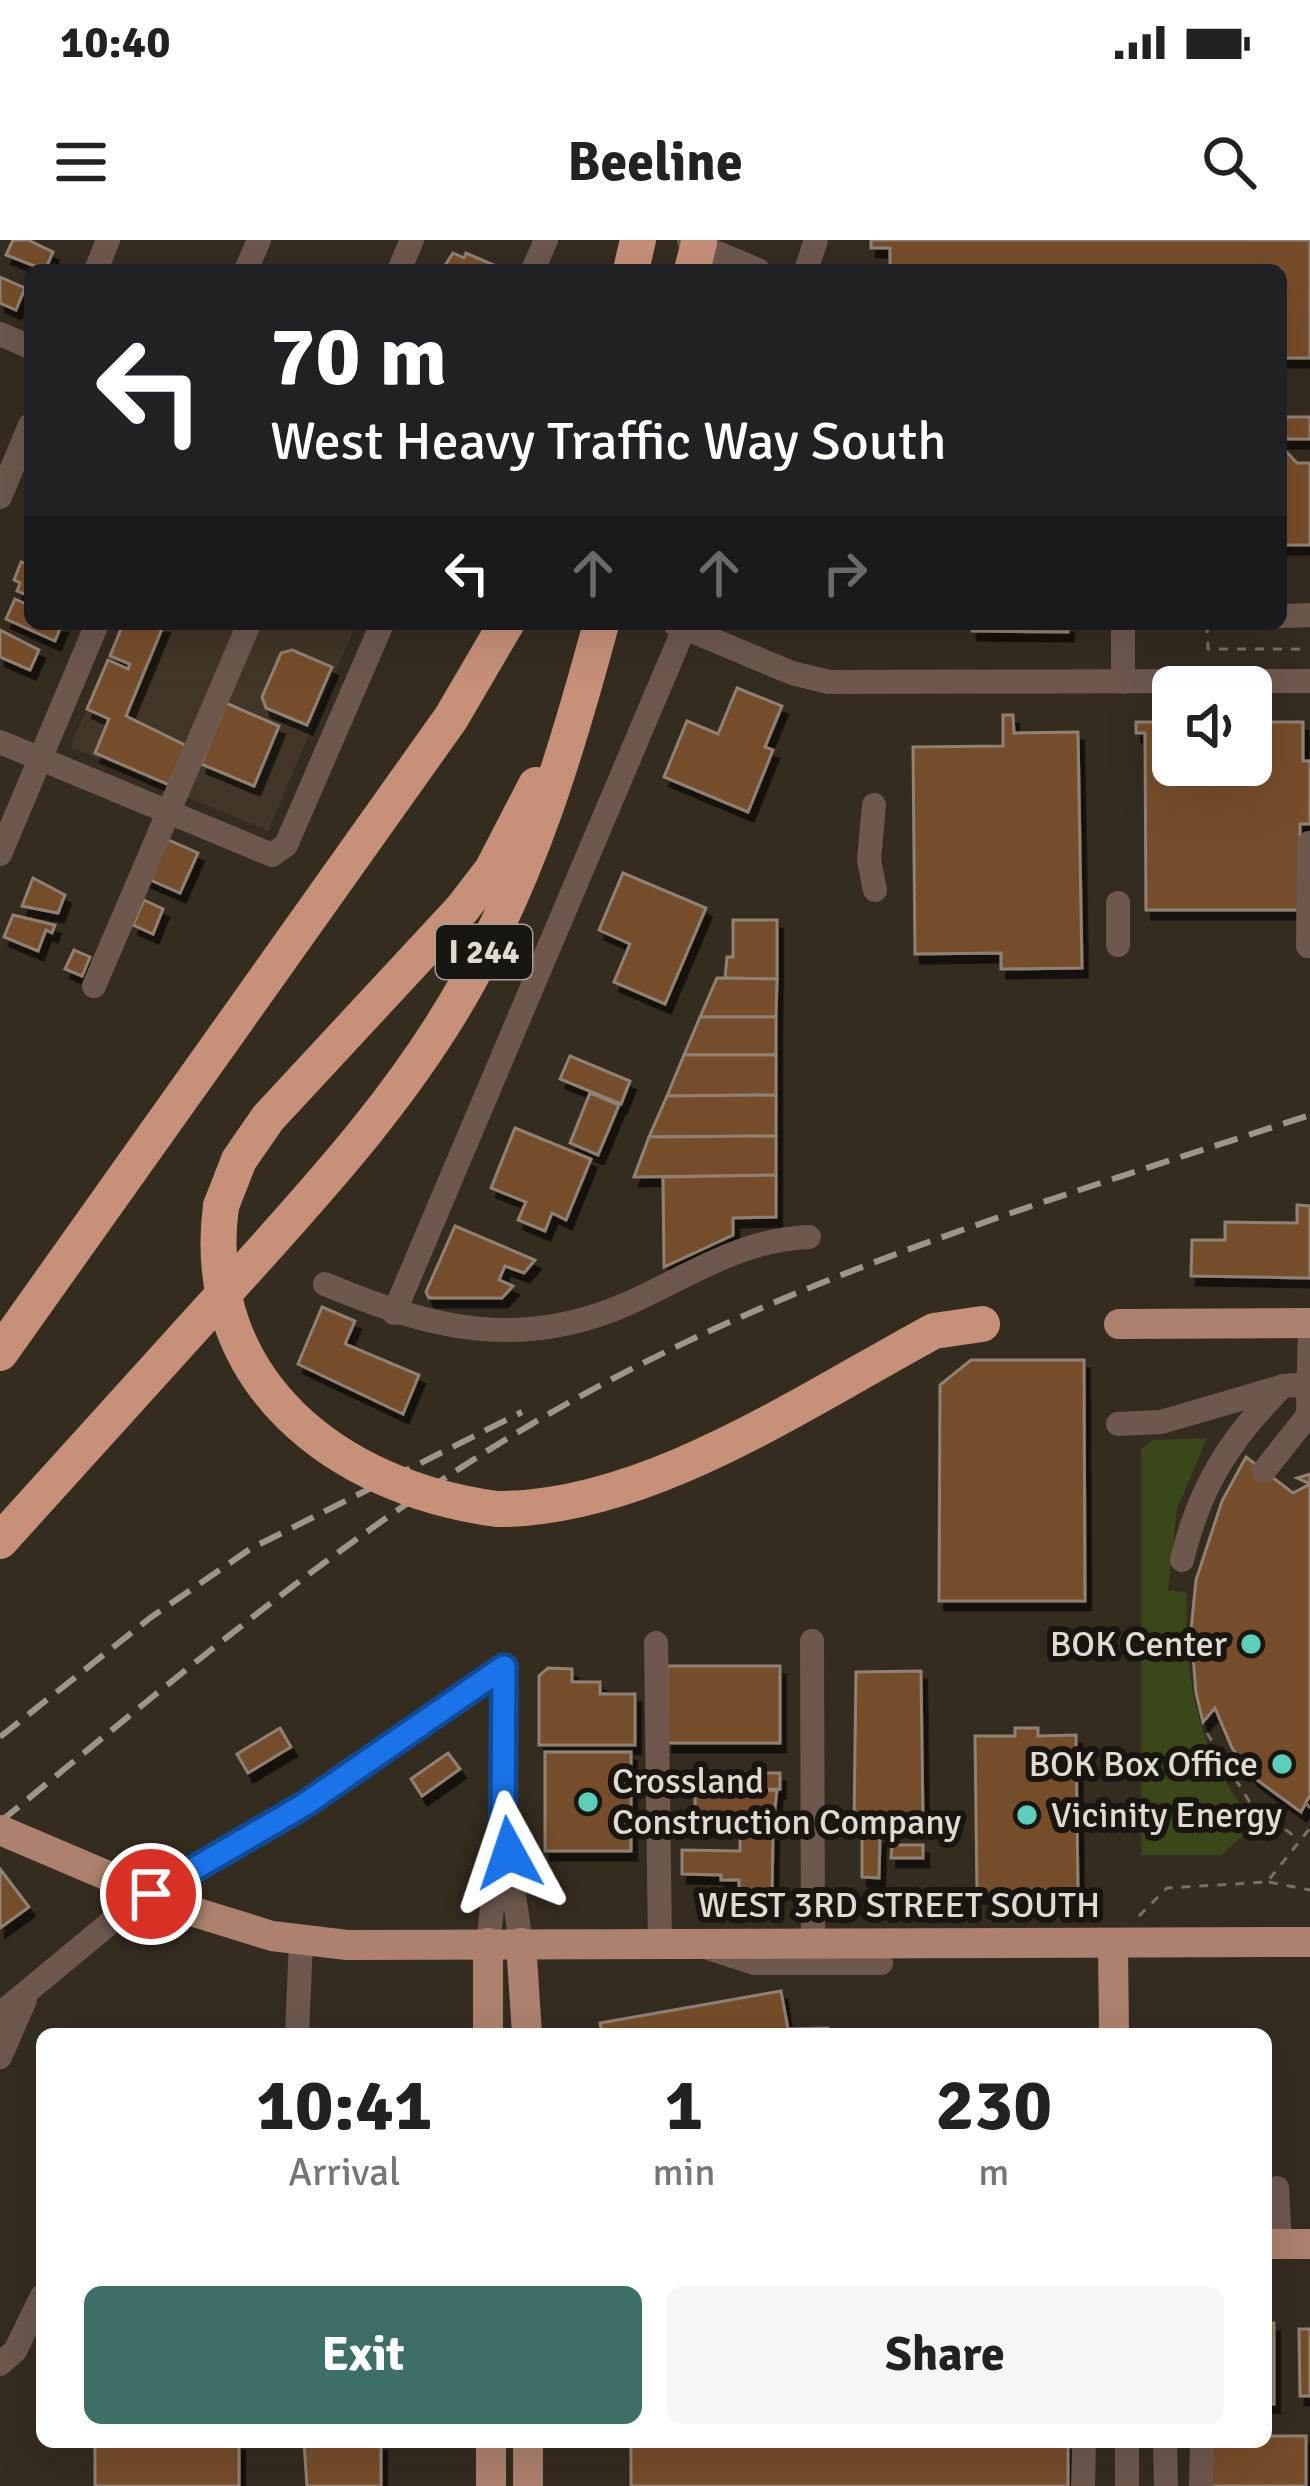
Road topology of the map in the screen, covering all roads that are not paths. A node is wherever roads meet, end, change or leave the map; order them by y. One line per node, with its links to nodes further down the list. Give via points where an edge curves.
1 (687, 240): 2 (street)
2 (744, 264)
3 (24, 439): 4 (street)
4 (0, 496)
5 (94, 630): 17 (street)
6 (247, 630): 19 (street)
7 (379, 630): 19 (street, via 278,853)
8 (502, 630): 33 (highway, via 451,718)
9 (599, 630): 13 (highway, I 244)
10 (680, 630): 29 (street)
11 (693, 630): 15 (street, via 808,680)
12 (1123, 630): 15 (street)
13 (587, 678): 31 (highway, bridge, via 492,870 239,1160 221,1206 221,1298 243,1353 276,1400 363,1469 433,1498 497,1509 571,1504 644,1483 934,1331); 38 (highway, I 244, via 524,870 460,997 401,1087)
14 (1310, 681): 15 (street)
15 (1123, 682)
16 (0, 742): 17 (street)
17 (40, 759): 19 (street); 22 (street)
18 (874, 805): 20 (street)
19 (168, 813): 26 (street)
20 (874, 833)
21 (1309, 843): 25 (street)
22 (0, 854)
23 (1118, 903): 24 (street)
24 (1118, 945)
25 (1308, 946)
26 (94, 986)
27 (809, 1237): 29 (street, via 747,1244 571,1323 516,1330 421,1323)
28 (325, 1284): 29 (street)
29 (394, 1313)
30 (1310, 1323): 32 (main road); 34 (street)
31 (982, 1324)
32 (1119, 1324)
33 (0, 1353)
34 (1300, 1384): 35 (street); 36 (street, via 1161,1422); 39 (street, via 1227,1448 1206,1483)
35 (1309, 1413): 37 (street)
36 (1118, 1424)
37 (1264, 1472)
38 (0, 1541)
39 (1182, 1561)
40 (812, 1641): 50 (street)
41 (656, 1643): 48 (street)
42 (503, 1820): 46 (street); 47 (street); 53 (street, via 504,1667 304,1805 122,1913)
43 (0, 1831): 44 (main road, WEST 3RD STREET SOUTH, bridge, via 188,1910)
44 (301, 1941): 46 (main road, WEST 3RD STREET SOUTH); 55 (street)
45 (1310, 1942): 51 (main road, WEST 3RD STREET SOUTH)
46 (488, 1943): 47 (main road, WEST 3RD STREET SOUTH); 56 (main road)
47 (520, 1943): 48 (main road, WEST 3RD STREET SOUTH); 57 (main road)
48 (660, 1943): 49 (main road, WEST 3RD STREET SOUTH)
49 (693, 1943): 50 (main road, WEST 3RD STREET SOUTH); 52 (street, WEST 3RD STREET SOUTH, via 755,1963)
50 (813, 1943): 51 (main road, WEST 3RD STREET SOUTH)
51 (1113, 1954): 58 (main road)
52 (881, 1963)
53 (37, 1983): 54 (street); 59 (street)
54 (0, 2014)
55 (297, 2028)
56 (488, 2028)
57 (527, 2028)
58 (1114, 2028)
59 (0, 2057)
60 (1277, 2188): 61 (street)
61 (1278, 2245)
62 (36, 2308): 63 (street)
63 (0, 2364)
64 (491, 2448): 70 (main road)
65 (528, 2448): 71 (main road)
66 (1084, 2448): 72 (street)
67 (1127, 2448): 73 (street)
68 (1165, 2448): 74 (street)
69 (1202, 2448): 75 (street)
70 (491, 2486)
71 (528, 2486)
72 (1083, 2486)
73 (1127, 2486)
74 (1166, 2486)
75 (1202, 2486)

